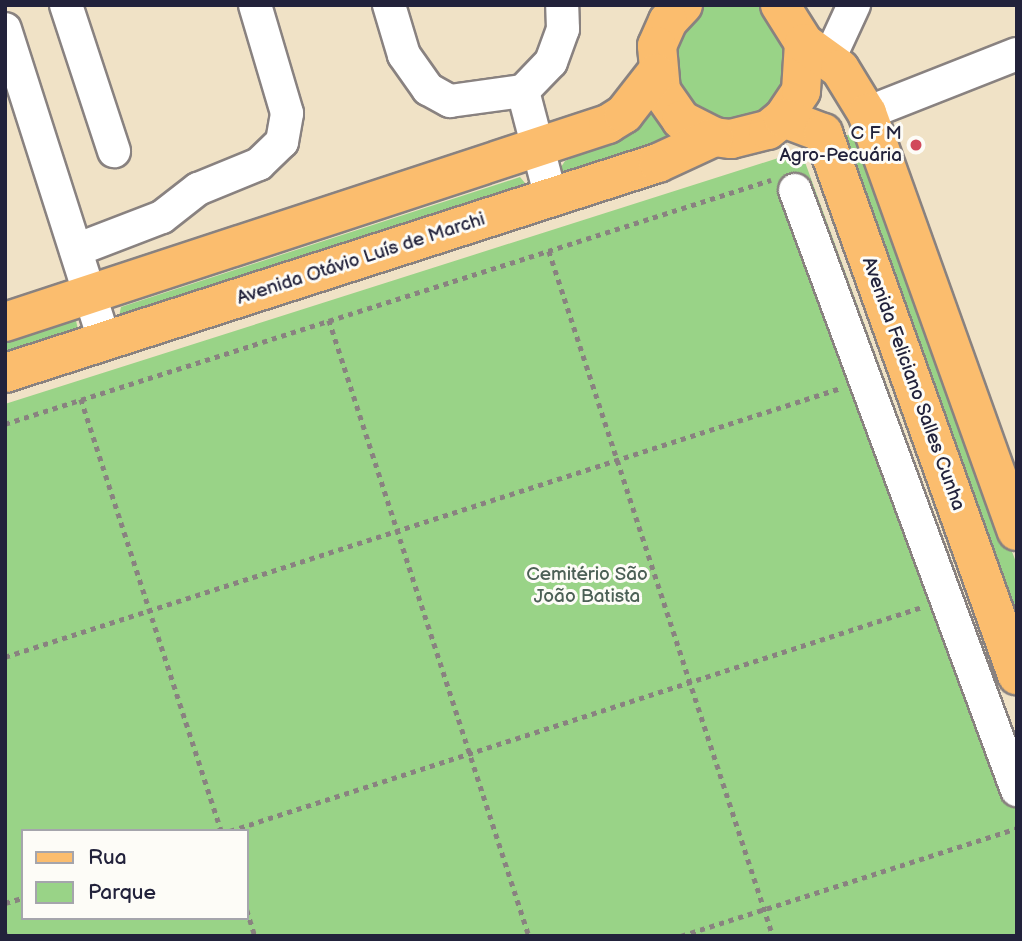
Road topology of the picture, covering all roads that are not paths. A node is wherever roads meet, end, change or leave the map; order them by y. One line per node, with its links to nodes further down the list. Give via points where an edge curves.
1 (66, 5): 17 (street)
2 (255, 5): 20 (street, via 287,113 282,142 258,164 198,189 162,217)
3 (388, 5): 11 (street, via 404,55 428,89 450,101)
4 (562, 5): 11 (street, via 563,29 551,62)
5 (683, 5): 10 (main road, via 667,21 657,46)
6 (854, 5): 7 (street)
7 (800, 28): 12 (main road, via 850,82); 13 (main road, via 802,91)
8 (5, 29): 20 (street)
9 (1017, 54): 12 (street)
10 (656, 73): 15 (main road, via 675,114); 16 (main road, via 624,114 608,124)
11 (523, 90): 16 (street)
12 (867, 113): 14 (main road); 25 (main road)
13 (783, 118): 14 (main road); 15 (main road, via 750,137)
14 (823, 133): 26 (main road, Avenida Feliciano Salles Cunha)
15 (713, 137): 19 (main road, Avenida Otávio Luís de Marchi, via 668,160)
16 (537, 147): 19 (street); 21 (main road)
17 (114, 152)
18 (795, 190): 27 (street)
19 (551, 198): 23 (main road, Avenida Otávio Luís de Marchi)
20 (75, 250): 21 (street)
21 (90, 295): 22 (main road); 23 (street)
22 (5, 322)
23 (105, 342): 24 (main road, Avenida Otávio Luís de Marchi)
24 (5, 373)
25 (1017, 531)
26 (1017, 675)
27 (1017, 790)

